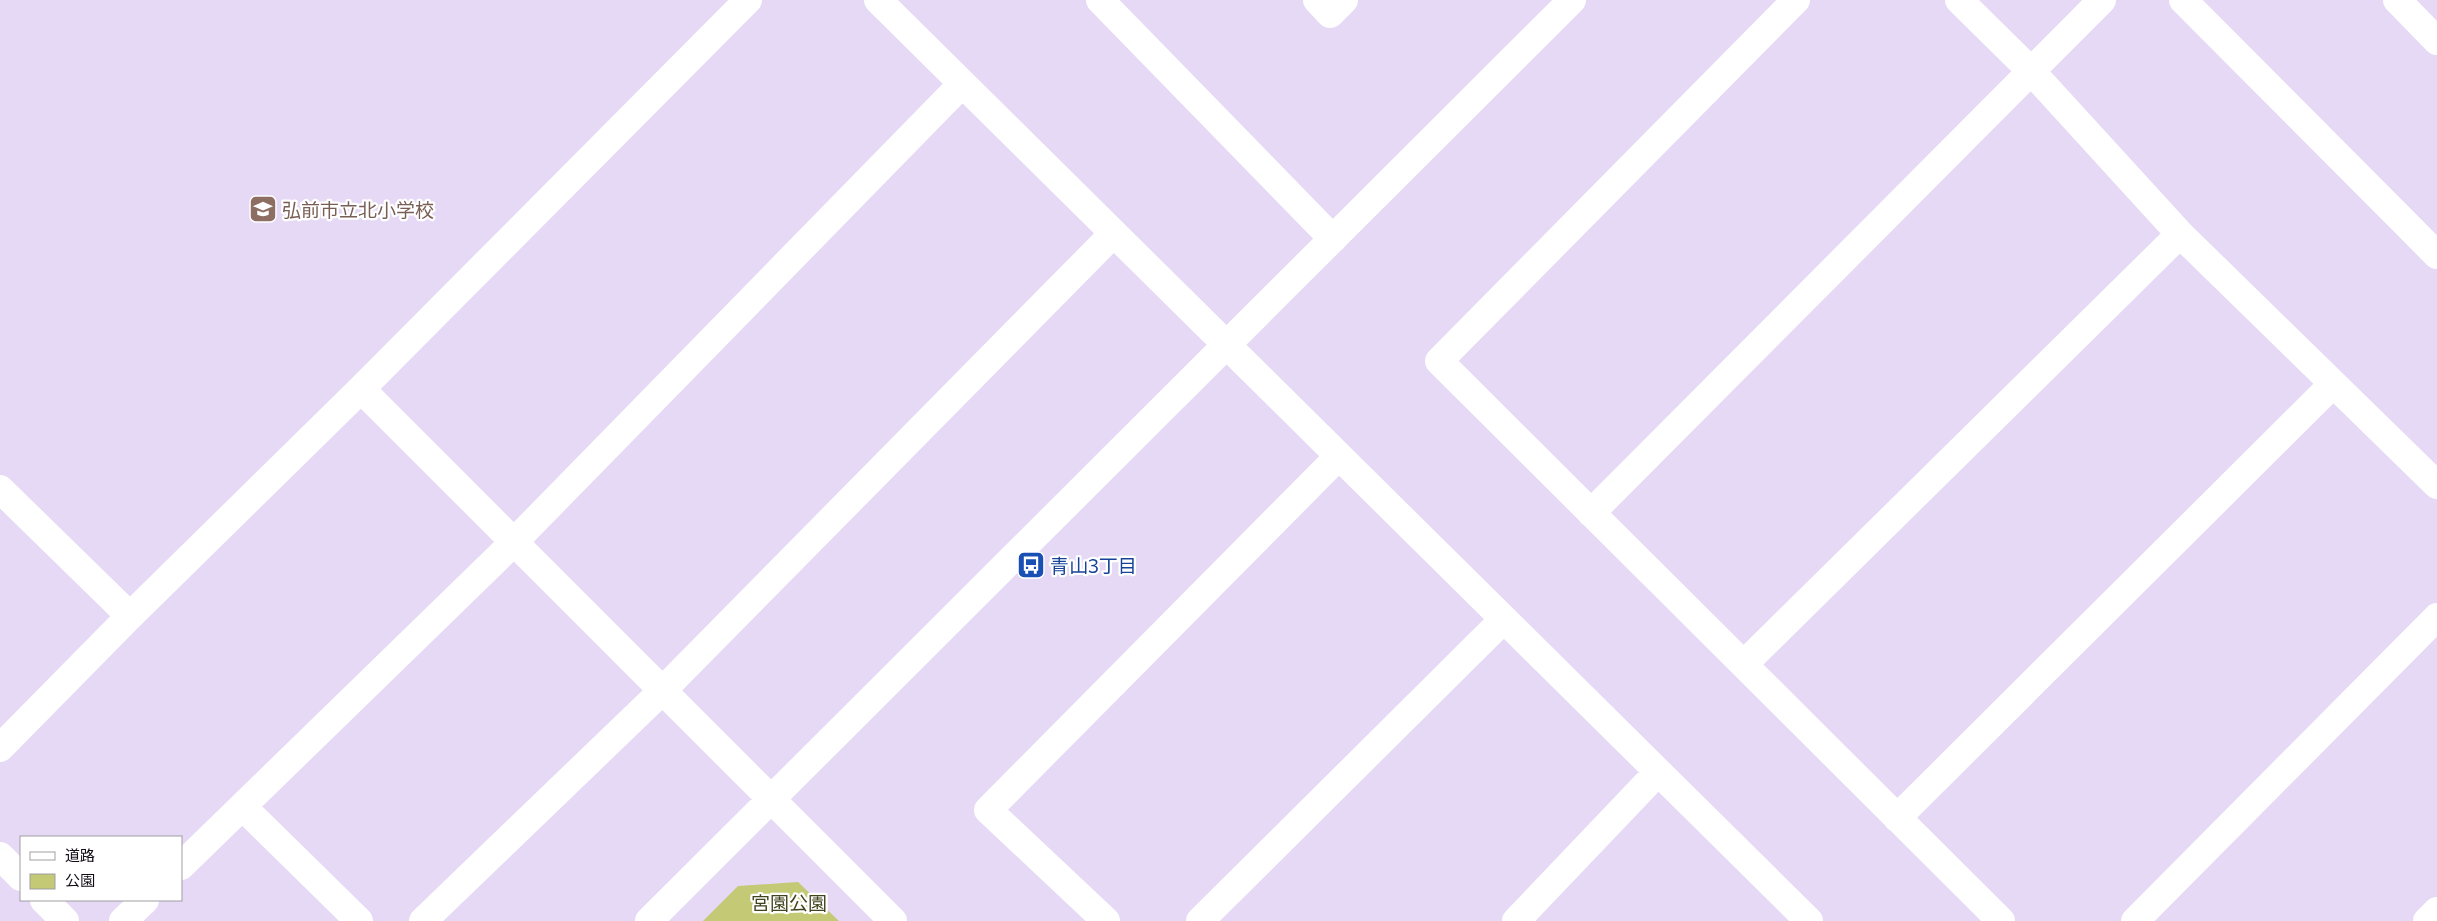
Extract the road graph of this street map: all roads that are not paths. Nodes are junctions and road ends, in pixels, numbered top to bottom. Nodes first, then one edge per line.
1 (748, 0) edge
2 (878, 0) edge
3 (1100, 0) edge
4 (1317, 0) edge
5 (1344, 0) edge
6 (1572, 0) edge
7 (1796, 0) edge
8 (1960, 0) edge
9 (2102, 0) edge
10 (2183, 0) edge
11 (2412, 5) edge
12 (2437, 41) edge
13 (2031, 71) junction
14 (962, 84) junction
15 (1113, 234) junction
16 (2180, 234) junction
17 (1333, 239) junction
18 (2437, 255) edge
19 (1226, 345) junction
20 (2333, 384) junction
21 (361, 389) junction
22 (1339, 456) junction
23 (2437, 485) edge
24 (0, 489) edge
25 (1591, 513) junction
26 (514, 542) junction
27 (130, 616) junction
28 (2437, 617) edge
29 (1504, 619) junction
30 (1744, 664) junction
31 (662, 691) junction
32 (0, 748) edge
33 (1658, 772) junction
34 (771, 799) junction
35 (243, 808) junction
36 (1897, 818) junction
37 (0, 856) edge
38 (182, 865) edge
39 (20, 876) edge
40 (45, 901) edge
41 (144, 901) edge
42 (2437, 911) edge
43 (65, 921) edge
44 (123, 921) edge
45 (359, 921) edge
46 (423, 921) edge
47 (649, 921) edge
48 (892, 921) edge
49 (1106, 921) edge
50 (1200, 921) edge
51 (1516, 921) edge
52 (1809, 921) edge
53 (2001, 921) edge
54 (2135, 921) edge
55 (2427, 921) edge

1 - 21 street
2 - 14 street
3 - 17 street
4 - 5 street
6 - 17 street
7 - 25 street
8 - 13 street
9 - 13 street
10 - 18 street
11 - 12 street
13 - 16 street
13 - 25 street
14 - 15 street
14 - 26 street
15 - 19 street
15 - 31 street
16 - 20 street
16 - 30 street
17 - 19 street
19 - 22 street
19 - 34 street
20 - 23 street
20 - 36 street
21 - 26 street
21 - 27 street
22 - 29 street
22 - 49 street
24 - 27 street
25 - 30 street
26 - 31 street
26 - 35 street
27 - 32 street
28 - 54 street
29 - 33 street
29 - 50 street
30 - 36 street
31 - 34 street
31 - 46 street
33 - 51 street
33 - 52 street
34 - 47 street
34 - 48 street
35 - 38 street
35 - 45 street
36 - 53 street
37 - 39 street
40 - 43 street
41 - 44 street
42 - 55 street

